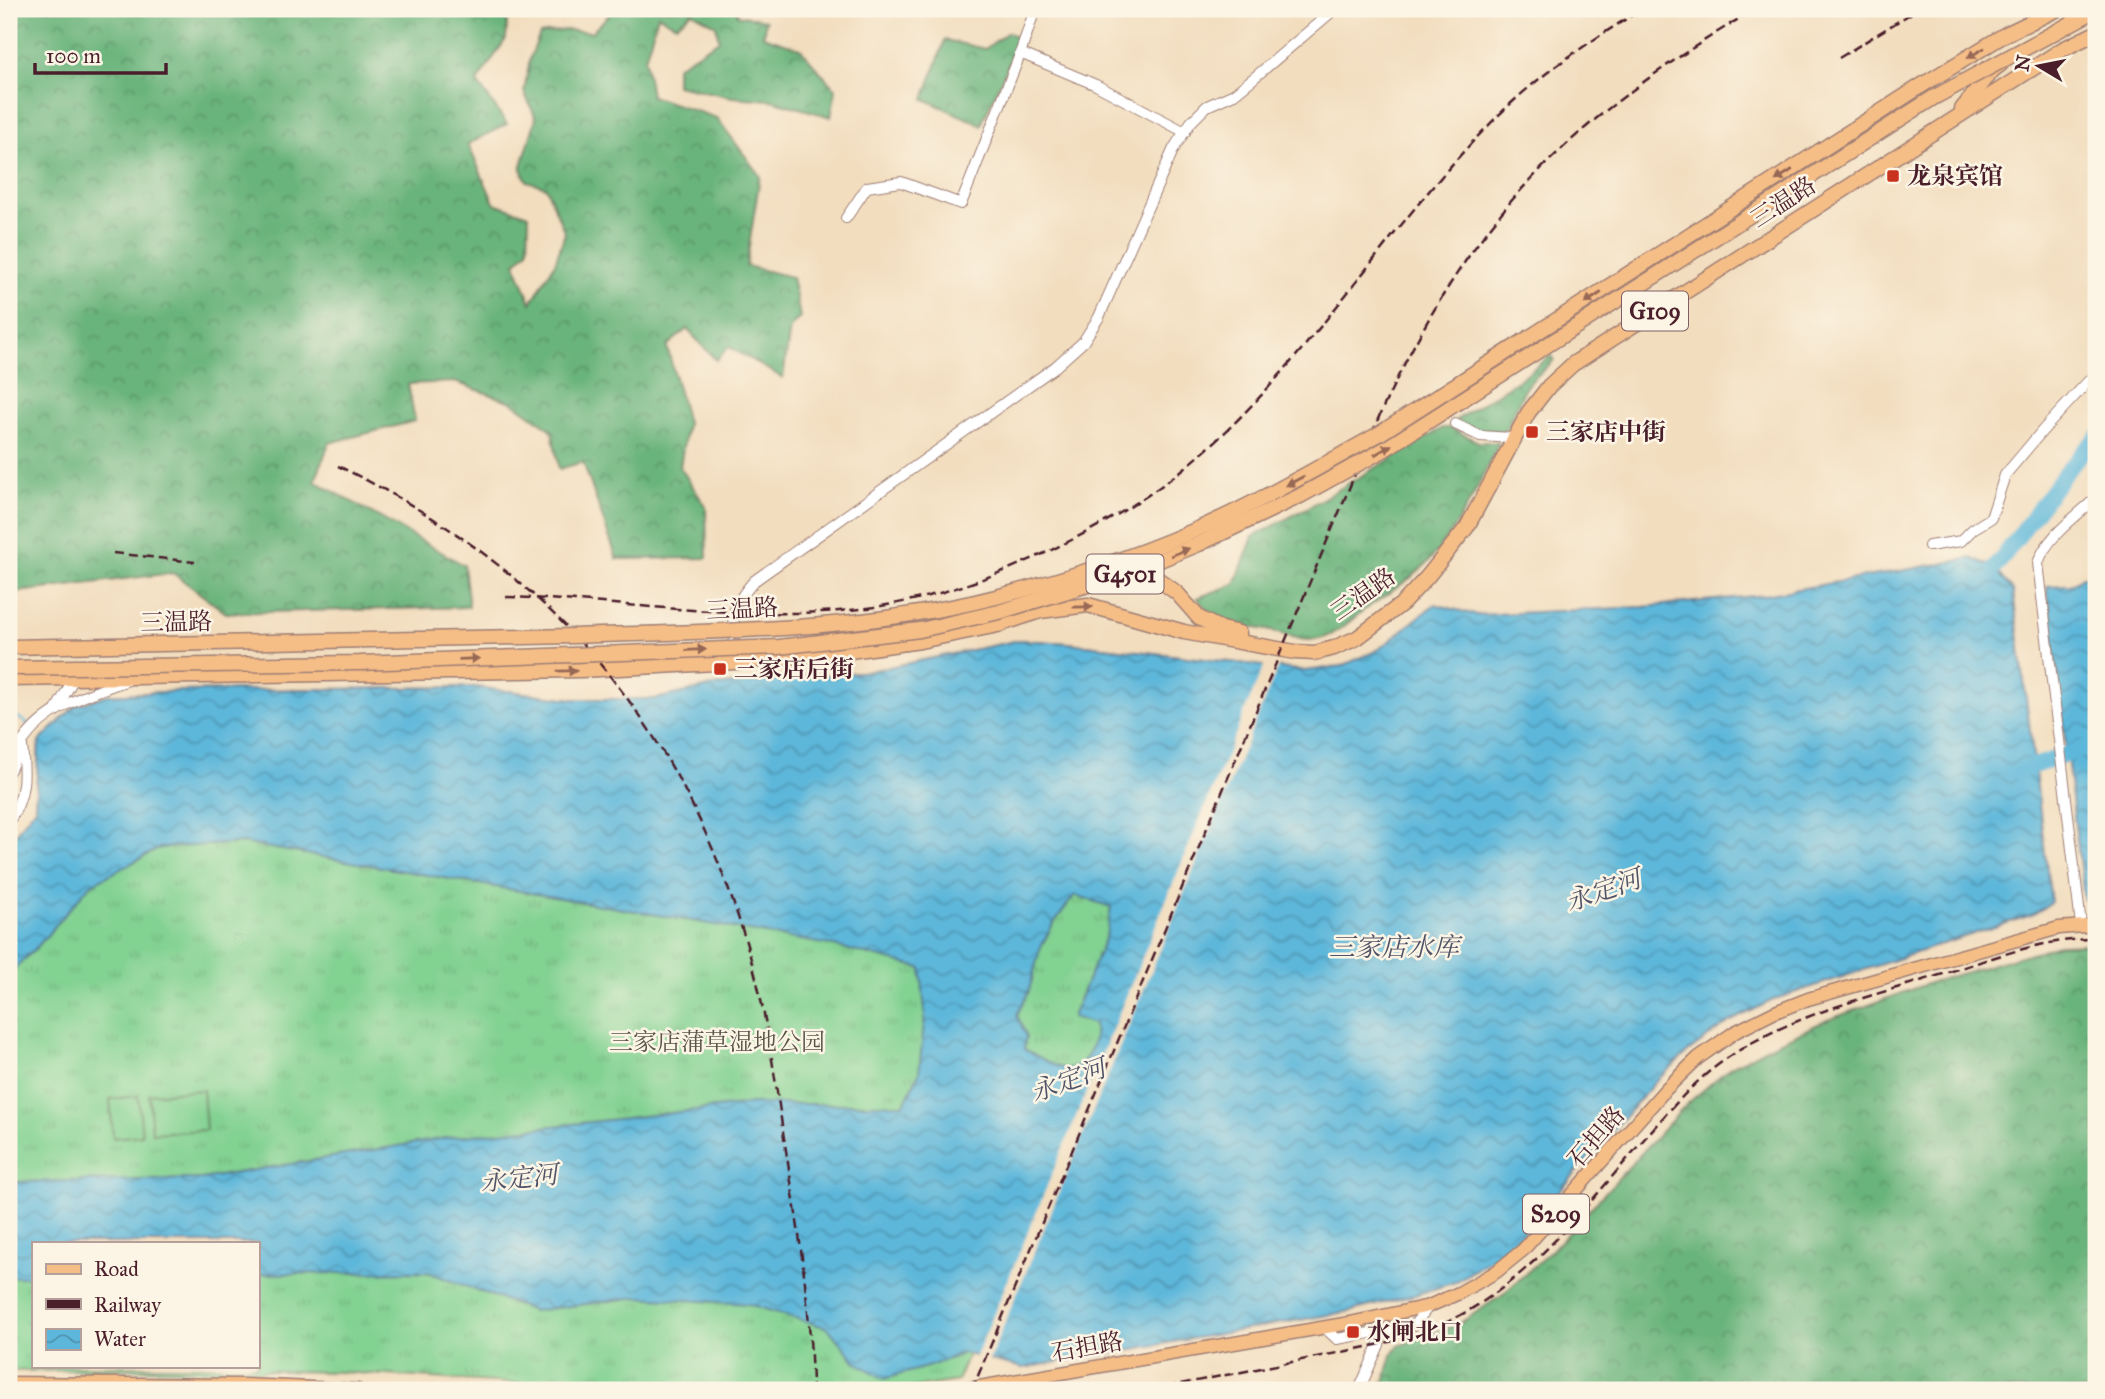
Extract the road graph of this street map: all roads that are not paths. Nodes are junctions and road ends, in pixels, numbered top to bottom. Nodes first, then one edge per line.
1 (1035, 9) edge
2 (1335, 9) edge
3 (2058, 9) edge
4 (2085, 9) edge
5 (2096, 10) edge
6 (2096, 33) edge
7 (1020, 52) junction
8 (1955, 119) junction
9 (1185, 132) junction
10 (846, 218) dead end
11 (2096, 373) edge
12 (1455, 424) dead end
13 (1512, 438) junction
14 (2096, 498) edge
15 (1929, 546) dead end
16 (1070, 576) junction
17 (1428, 576) junction
18 (850, 623) junction
19 (734, 633) junction
20 (373, 642) junction
21 (9, 648) edge
22 (736, 663) junction
23 (9, 668) edge
24 (137, 677) junction
25 (74, 678) junction
26 (9, 679) edge
27 (57, 709) junction
28 (25, 738) junction
29 (9, 771) edge
30 (9, 821) edge
31 (2081, 925) junction
32 (2096, 925) edge
33 (1429, 1306) junction
34 (1324, 1327) junction
35 (1381, 1331) junction
36 (9, 1383) edge
37 (358, 1390) edge
38 (962, 1390) edge
39 (1359, 1390) edge

1 - 7 street
2 - 9 street
3 -> 16 highway, G4501, bridge
4 - 8 highway
23 -> 5 highway, G4501, bridge
6 - 8 highway, 三温路 / G109
7 - 9 street
7 - 10 street
8 - 13 highway, 三温路 / G109
9 - 19 street
11 - 15 street
12 - 13 street
13 - 17 highway, 三温路 / G109
14 - 31 street
16 - 17 highway, 三温路 / G109
16 - 18 highway, 三温路 / G109
22 -> 17 highway, 三温路 / G109
18 - 19 highway, 三温路 / G109
18 - 20 highway, bridge
19 - 20 highway, 三温路 / G109
19 - 22 street
20 - 21 highway, 三温路 / G109, bridge
24 -> 22 highway, 三温路 / G109
24 - 25 highway, 三温路 / G109
24 - 27 street
25 - 26 highway, 三温路 / G109
25 - 27 street
27 - 28 street
28 - 29 street
28 - 30 street
31 - 32 main road, 石担路 / S209
31 - 33 main road, 石担路 / S209
33 - 34 main road, 石担路 / S209
33 - 35 street
34 - 35 street
34 - 38 main road, 石担路 / S209
35 - 39 street
36 - 37 main road

